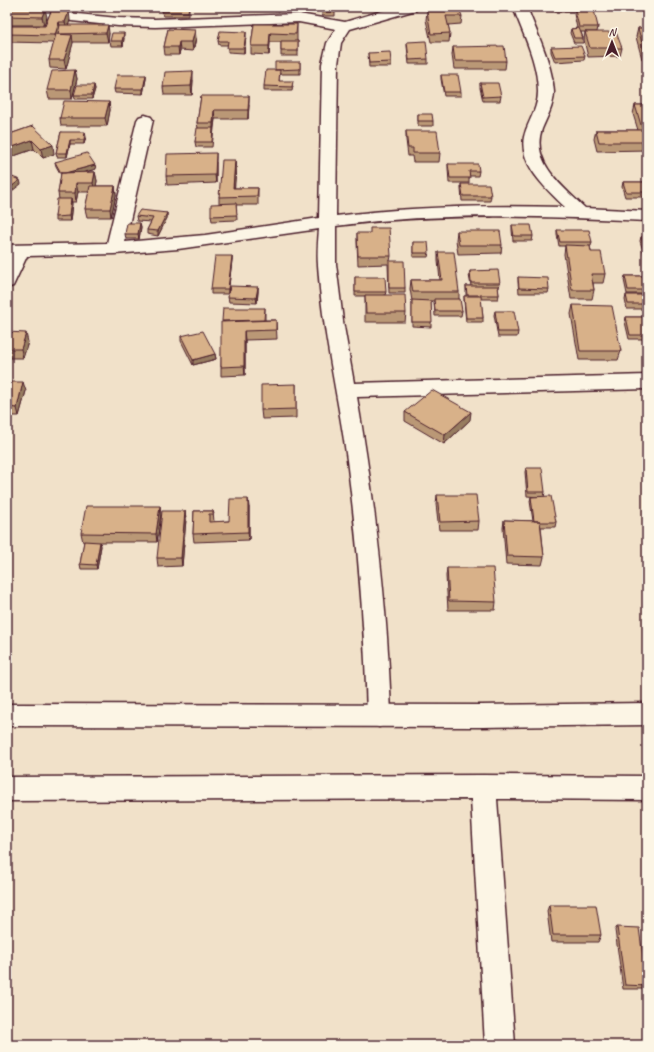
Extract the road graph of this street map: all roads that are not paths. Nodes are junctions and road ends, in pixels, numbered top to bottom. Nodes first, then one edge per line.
1 (411, 7) edge
2 (520, 7) edge
3 (7, 10) edge
4 (344, 26) junction
5 (145, 120) dead end
6 (579, 212) junction
7 (647, 216) edge
8 (326, 222) junction
9 (115, 248) junction
10 (14, 250) edge
11 (7, 282) edge
12 (647, 382) edge
13 (346, 390) junction
14 (647, 714) edge
15 (7, 715) edge
16 (379, 716) junction
17 (483, 787) junction
18 (647, 788) edge
19 (7, 789) edge
20 (500, 1045) edge

1 - 4 street
2 - 6 street
3 - 4 street
4 - 8 street
5 - 9 street
6 - 7 street
6 - 8 street
8 - 9 street
8 - 13 street
9 - 10 street
10 - 11 street
12 - 13 street
13 - 16 street
14 - 16 street
15 - 16 street
17 - 18 street
17 - 19 street
17 - 20 street

